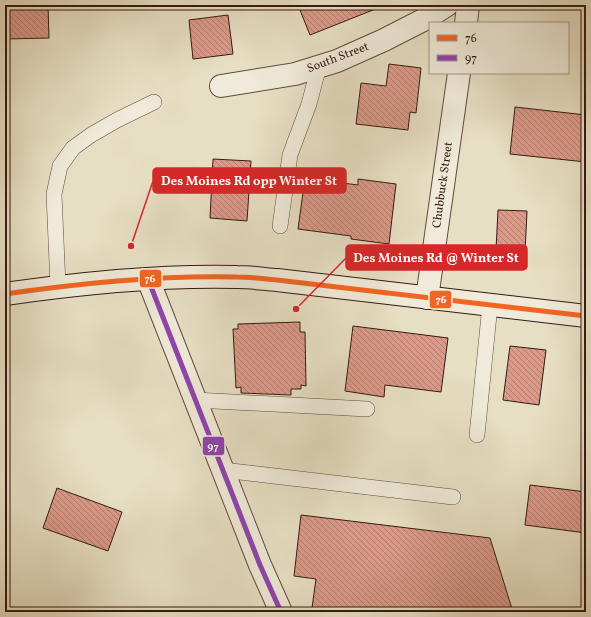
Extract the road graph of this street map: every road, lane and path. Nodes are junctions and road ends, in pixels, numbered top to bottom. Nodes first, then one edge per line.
1 (447, 5) edge
2 (468, 5) edge
3 (466, 22) edge
4 (319, 66) junction
5 (458, 74) edge
6 (221, 86) dead end
7 (154, 102) dead end
8 (280, 226) dead end
9 (148, 279) junction
10 (58, 286) junction
11 (5, 294) edge
12 (427, 298) junction
13 (490, 305) junction
14 (586, 316) edge
15 (195, 400) junction
16 (367, 409) dead end
17 (477, 435) dead end
18 (223, 470) junction
19 (453, 497) dead end
20 (281, 612) edge

1 - 4 street, South Street
2 - 3 street
4 - 6 street, South Street
4 - 8 lane
5 - 12 street, Chubbuck Street
7 - 10 lane
9 - 10 street
9 - 12 street
9 - 15 street
10 - 11 street
12 - 13 street
13 - 14 street
13 - 17 lane
15 - 16 lane
15 - 18 street
18 - 19 lane
18 - 20 street

